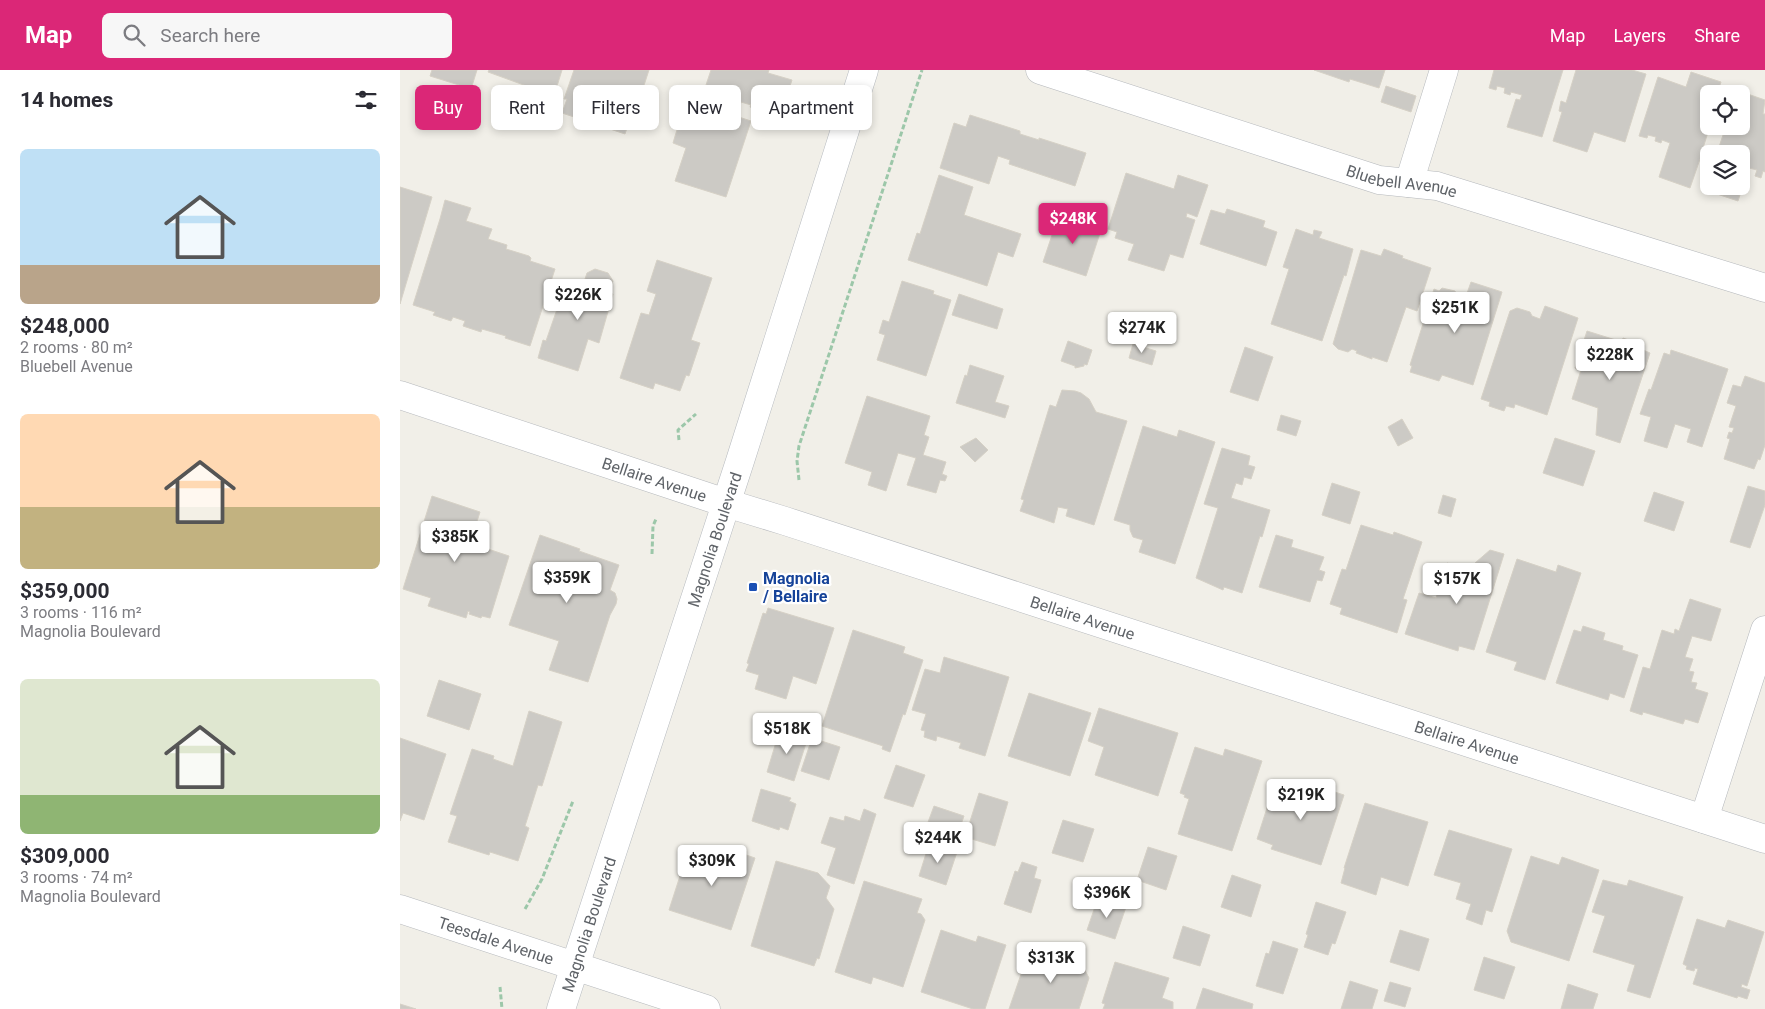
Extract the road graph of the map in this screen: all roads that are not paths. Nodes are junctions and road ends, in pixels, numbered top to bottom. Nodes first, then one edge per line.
1 (864, 70) edge
2 (1040, 70) edge
3 (1444, 70) edge
4 (1410, 183) junction
5 (1765, 288) edge
6 (400, 396) edge
7 (726, 503) junction
8 (1765, 630) edge
9 (1704, 819) junction
10 (1765, 839) edge
11 (400, 909) edge
12 (575, 966) junction
13 (561, 1009) edge
14 (706, 1009) edge

1 - 7 street, Magnolia Boulevard
2 - 4 street, Bluebell Avenue
3 - 4 street
4 - 5 street, Bluebell Avenue
6 - 7 street, Bellaire Avenue
7 - 9 street, Bellaire Avenue
7 - 12 street, Magnolia Boulevard
8 - 9 street
9 - 10 street, Bellaire Avenue
11 - 12 street, Teesdale Avenue
12 - 13 street, Magnolia Boulevard
12 - 14 street, Teesdale Avenue

